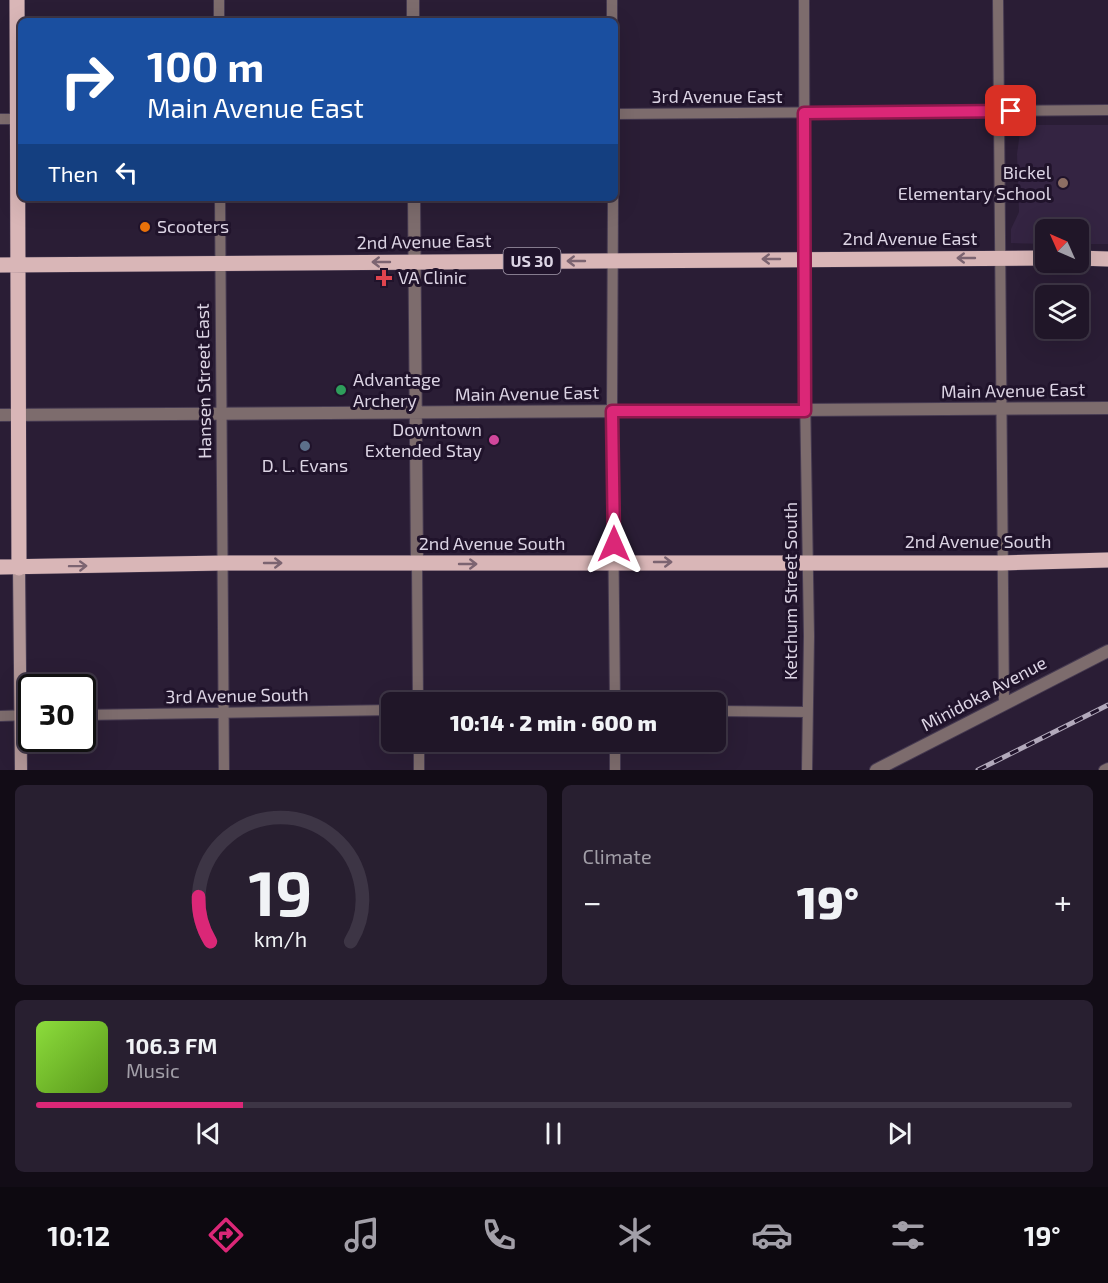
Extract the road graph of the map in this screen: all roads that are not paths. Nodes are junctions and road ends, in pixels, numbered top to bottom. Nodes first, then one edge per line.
1 (17, 0) edge
2 (219, 0) edge
3 (413, 0) edge
4 (612, 0) edge
5 (804, 0) edge
6 (998, 0) edge
7 (219, 18) edge
8 (413, 18) edge
9 (612, 18) edge
10 (18, 60) edge
11 (999, 111) junction
12 (1108, 111) edge
13 (804, 113) junction
14 (618, 114) edge
15 (0, 119) edge
16 (18, 119) edge
17 (18, 201) edge
18 (220, 201) edge
19 (414, 201) edge
20 (613, 201) edge
21 (1000, 258) junction
22 (1035, 258) edge
23 (1089, 258) edge
24 (804, 259) junction
25 (1108, 259) edge
26 (613, 261) junction
27 (414, 262) junction
28 (220, 264) junction
29 (0, 265) edge
30 (18, 265) junction
31 (1108, 408) edge
32 (1001, 409) junction
33 (612, 411) junction
34 (805, 411) junction
35 (221, 414) junction
36 (415, 414) junction
37 (18, 415) junction
38 (0, 416) edge
39 (1108, 560) edge
40 (807, 561) junction
41 (223, 563) junction
42 (614, 563) junction
43 (1002, 563) junction
44 (417, 564) junction
45 (0, 567) edge
46 (19, 568) junction
47 (1108, 651) edge
48 (24, 674) edge
49 (418, 692) edge
50 (615, 692) edge
51 (1004, 704) junction
52 (381, 710) edge
53 (726, 711) edge
54 (807, 712) junction
55 (224, 714) junction
56 (96, 715) edge
57 (0, 716) edge
58 (18, 716) edge
59 (23, 752) edge
60 (419, 752) edge
61 (615, 752) edge
62 (1108, 768) edge
63 (21, 770) edge
64 (224, 770) edge
65 (419, 770) edge
66 (615, 770) edge
67 (807, 770) edge
68 (876, 770) edge
69 (1104, 770) edge

1 - 10 main road
2 - 7 street
3 - 8 street
4 - 9 street
5 - 13 street, Ketchum Street South
6 - 11 street
11 - 12 street, 3rd Avenue East
11 - 13 street, 3rd Avenue East
11 - 21 street
13 - 14 street, 3rd Avenue East
13 - 24 street, Ketchum Street South
15 - 16 street
17 - 30 main road
18 - 28 street, Hansen Street East
19 - 27 street
20 - 26 street
21 - 22 main road, 2nd Avenue East / US 30
21 -> 24 main road, 2nd Avenue East / US 30
21 - 32 street
23 - 25 main road
24 -> 26 main road, 2nd Avenue East / US 30
24 - 34 street, Ketchum Street South
26 -> 27 main road, 2nd Avenue East / US 30
26 - 33 street
27 -> 28 main road, 2nd Avenue East / US 30
27 - 36 street
28 - 30 main road, 2nd Avenue East / US 30
28 - 35 street, Hansen Street East
29 - 30 main road, US 30
30 - 37 main road
31 - 32 street, Main Avenue East
32 - 34 street, Main Avenue East
32 - 43 street
33 - 34 street, Main Avenue East
33 - 36 street, Main Avenue East
33 - 42 street
34 - 40 street, Ketchum Street South
35 - 36 street, Main Avenue East
35 - 37 street, Main Avenue East
35 - 41 street, Hansen Street East
36 - 44 street
37 - 38 street, Main Avenue East
37 - 46 main road
39 - 43 main road, 2nd Avenue South
42 -> 40 main road, 2nd Avenue South
40 - 43 main road, 2nd Avenue South
40 - 54 street, Ketchum Street South
41 -> 44 main road, 2nd Avenue South
46 -> 41 main road, 2nd Avenue South
41 - 55 street, Hansen Street East
44 -> 42 main road, 2nd Avenue South
42 - 50 street
43 - 51 street
44 - 49 street
45 - 46 main road, 2nd Avenue South
46 - 48 main road
47 - 51 street, Minidoka Avenue
51 - 68 street, Minidoka Avenue
52 - 55 street, 3rd Avenue South
53 - 54 street
54 - 67 street, Ketchum Street South
55 - 56 street, 3rd Avenue South
55 - 64 street, Hansen Street East
57 - 58 street
59 - 63 main road
60 - 65 street
61 - 66 street
62 - 69 street

